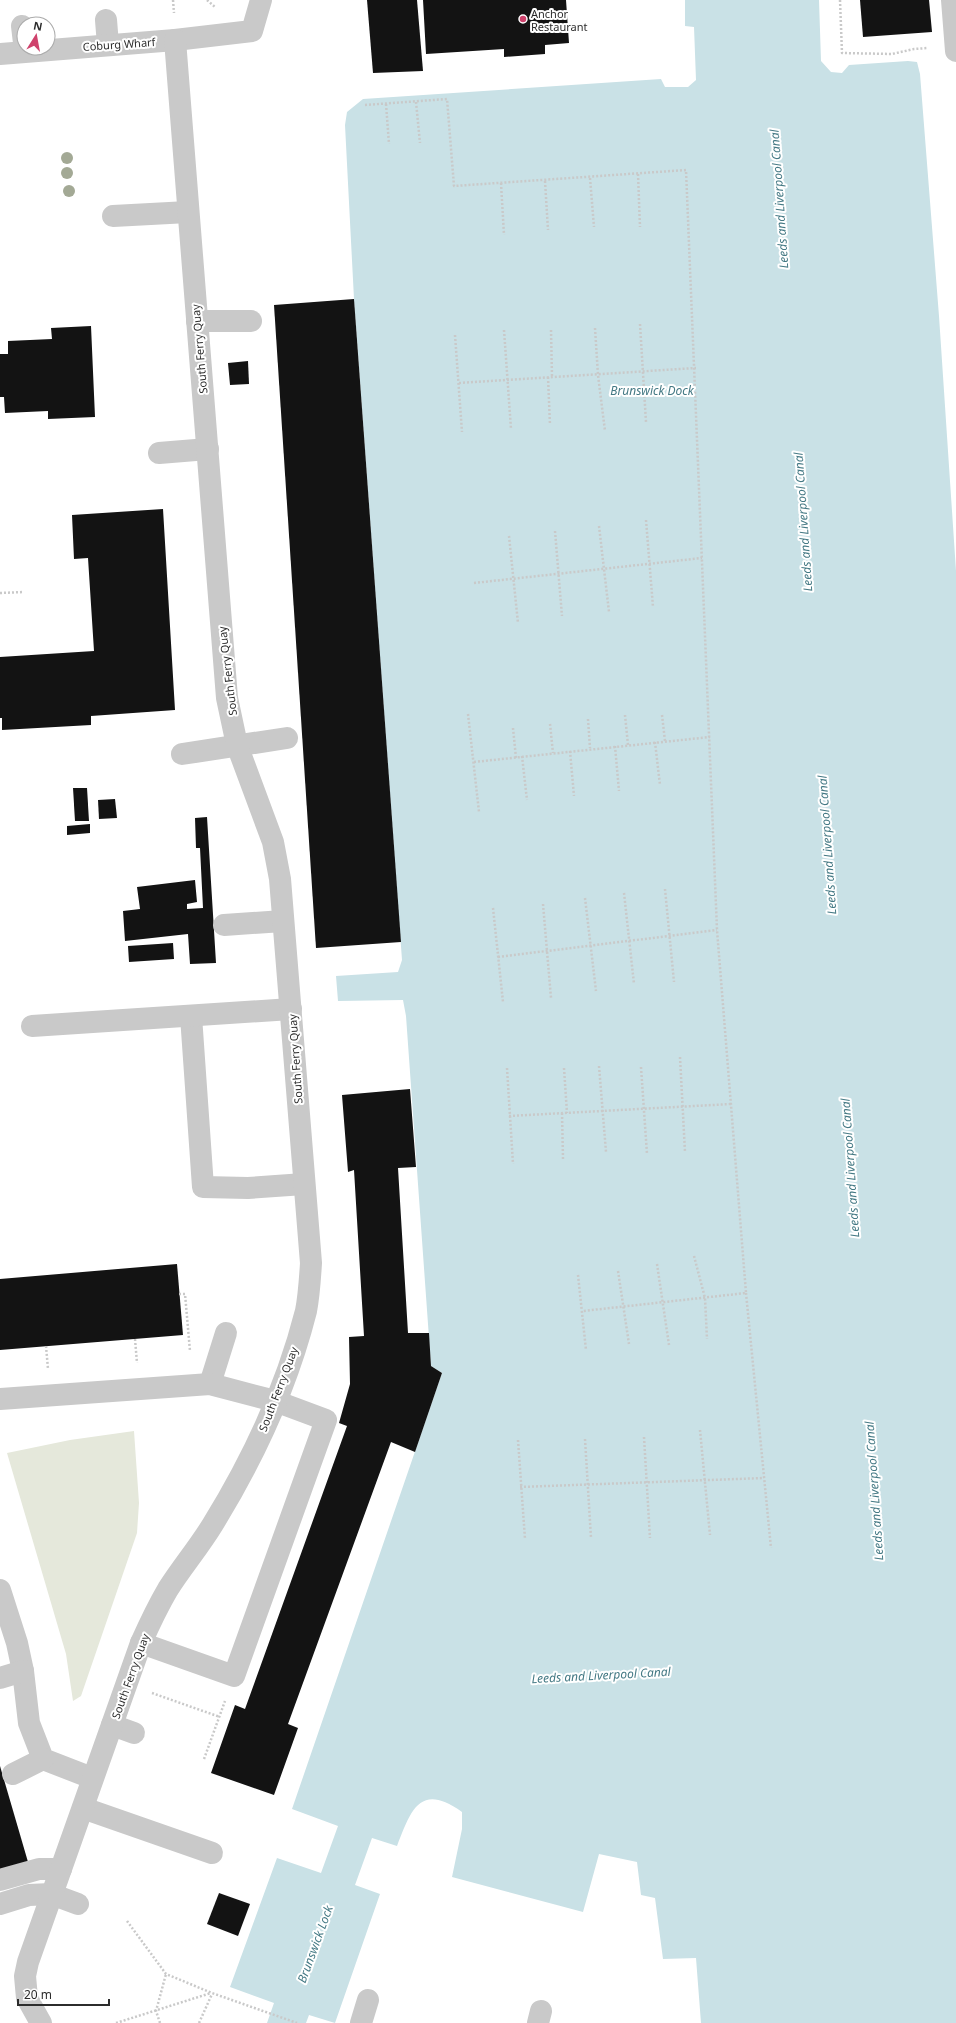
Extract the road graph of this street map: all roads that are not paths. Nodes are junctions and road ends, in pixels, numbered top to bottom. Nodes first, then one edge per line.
1 (261, 0) edge
2 (952, 0) edge
3 (106, 20) dead end
4 (175, 40) junction
5 (56, 43) edge
6 (108, 45) junction
7 (16, 46) edge
8 (956, 51) edge
9 (0, 54) edge
10 (188, 212) junction
11 (113, 216) dead end
12 (197, 321) junction
13 (251, 321) dead end
14 (208, 449) junction
15 (160, 452) dead end
16 (288, 738) dead end
17 (237, 745) junction
18 (182, 754) dead end
19 (284, 921) junction
20 (224, 925) dead end
21 (291, 1009) junction
22 (191, 1016) junction
23 (32, 1026) dead end
24 (304, 1184) junction
25 (226, 1333) dead end
26 (210, 1384) junction
27 (0, 1399) edge
28 (275, 1401) junction
29 (0, 1590) edge
30 (141, 1643) junction
31 (23, 1671) junction
32 (0, 1678) edge
33 (112, 1725) junction
34 (134, 1733) dead end
35 (43, 1759) junction
36 (13, 1774) dead end
37 (92, 1778) junction
38 (83, 1808) junction
39 (212, 1853) dead end
40 (61, 1869) junction
41 (0, 1880) edge
42 (51, 1894) junction
43 (0, 1904) edge
44 (78, 1904) dead end
45 (368, 2000) dead end
46 (41, 2023) edge
47 (361, 2023) edge

1 - 4 street, Coburg Wharf
2 - 8 street
3 - 6 street
4 - 6 street, Coburg Wharf
4 - 10 street, South Ferry Quay
5 - 6 street, Coburg Wharf
7 - 9 street, Coburg Wharf
10 - 11 street
10 - 12 street, South Ferry Quay
12 - 13 street
12 - 14 street, South Ferry Quay
14 - 15 street
14 - 17 street, South Ferry Quay
16 - 17 street
17 - 18 street
17 - 19 street, South Ferry Quay
19 - 20 street
19 - 21 street, South Ferry Quay
21 - 22 street
21 - 24 street, South Ferry Quay
22 - 23 street
22 - 24 street
24 - 28 street, South Ferry Quay
25 - 26 street
26 - 27 street
26 - 28 street
28 - 30 street, South Ferry Quay
28 - 30 street
29 - 31 street
30 - 33 street, South Ferry Quay
31 - 32 street
31 - 35 street
33 - 34 street
33 - 37 street, South Ferry Quay
35 - 36 street
35 - 37 street
37 - 38 street, South Ferry Quay
38 - 39 street
38 - 40 street, South Ferry Quay
40 - 41 street
40 - 42 street, South Ferry Quay
42 - 43 street
42 - 44 street
42 - 46 street, South Ferry Quay
45 - 47 street

